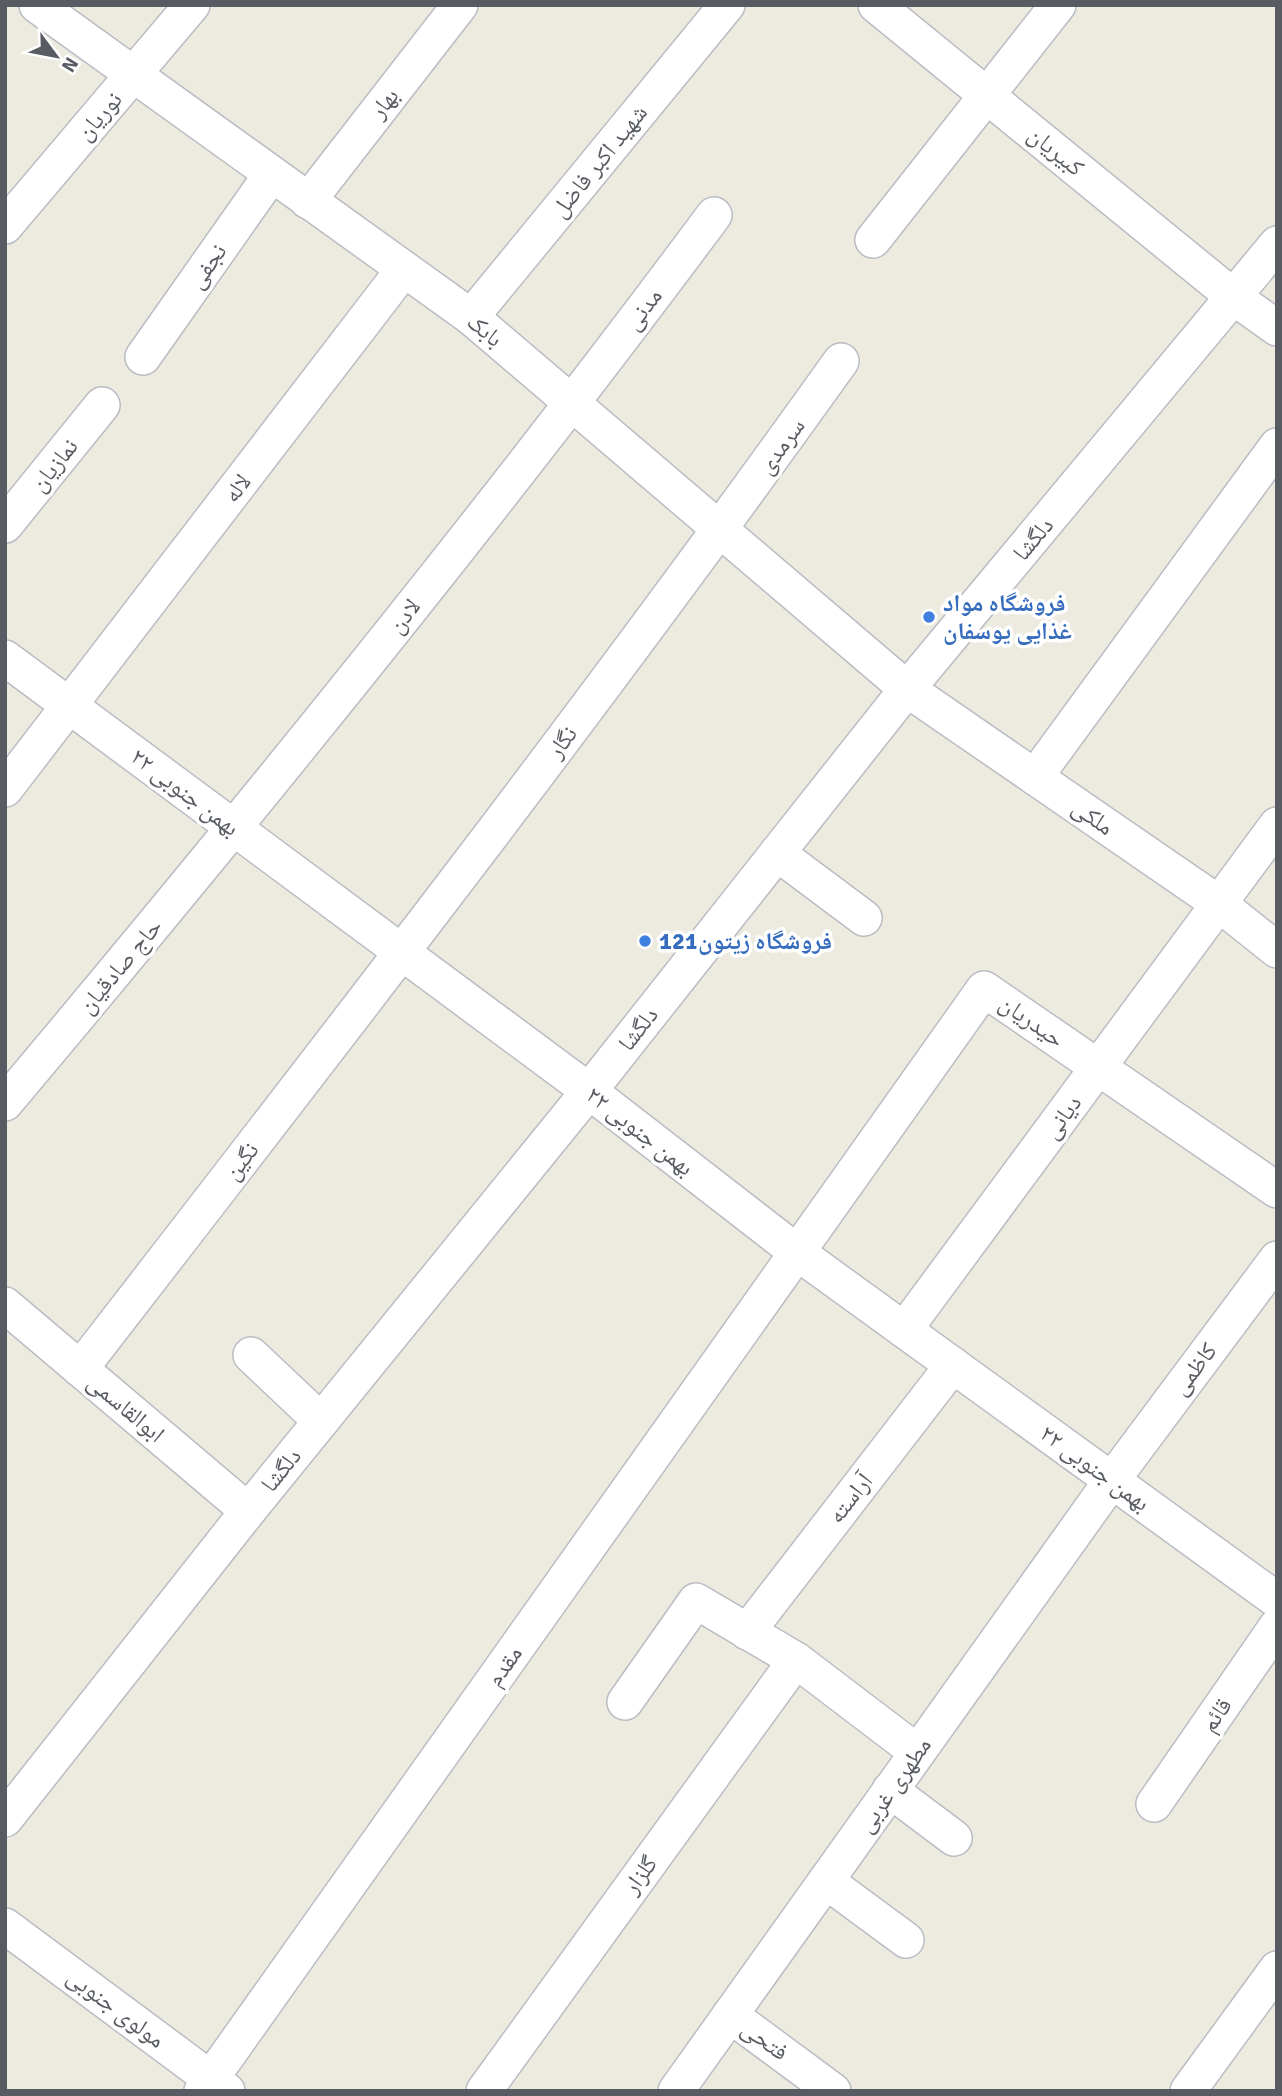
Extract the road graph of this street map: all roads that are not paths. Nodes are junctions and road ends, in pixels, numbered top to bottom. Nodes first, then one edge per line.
1 (37, 5) edge
2 (192, 5) edge
3 (460, 5) edge
4 (727, 5) edge
5 (876, 5) edge
6 (1058, 5) edge
7 (133, 77) junction
8 (985, 94) junction
9 (271, 175) junction
10 (308, 201) junction
11 (713, 215) dead end
12 (5, 226) edge
13 (873, 240) dead end
14 (1277, 244) edge
15 (404, 269) junction
16 (1235, 298) junction
17 (471, 317) junction
18 (1277, 328) edge
19 (143, 357) dead end
20 (841, 361) dead end
21 (573, 404) junction
22 (102, 405) dead end
23 (1277, 446) edge
24 (5, 525) edge
25 (720, 530) junction
26 (5, 658) edge
27 (907, 689) junction
28 (71, 707) junction
29 (1035, 777) junction
30 (5, 789) edge
31 (1277, 825) edge
32 (235, 829) junction
33 (777, 853) junction
34 (1218, 903) junction
35 (864, 918) dead end
36 (1277, 950) edge
37 (403, 953) junction
38 (1099, 1067) junction
39 (589, 1091) junction
40 (5, 1103) edge
41 (1277, 1190) edge
42 (798, 1253) junction
43 (1277, 1259) edge
44 (10, 1320) edge
45 (904, 1330) junction
46 (251, 1355) dead end
47 (953, 1365) junction
48 (80, 1369) junction
49 (321, 1421) junction
50 (1112, 1480) junction
51 (248, 1511) junction
52 (1277, 1600) edge
53 (1277, 1626) edge
54 (747, 1632) junction
55 (796, 1660) junction
56 (625, 1702) dead end
57 (917, 1752) junction
58 (890, 1790) junction
59 (1154, 1804) dead end
60 (5, 1819) edge
61 (954, 1838) dead end
62 (826, 1881) junction
63 (5, 1926) edge
64 (906, 1941) dead end
65 (1277, 1969) edge
66 (1265, 2008) edge
67 (730, 2015) junction
68 (213, 2087) edge
69 (484, 2091) edge
70 (676, 2091) edge
71 (834, 2091) edge
72 (1188, 2091) edge

1 - 7 street, بابک
2 - 7 street, نوریان
3 - 10 street, بهار
4 - 17 street, شهید اکبر فاضل
5 - 8 street, کبیریان
6 - 8 street
7 - 9 street, بابک
7 - 12 street, نوریان
8 - 13 street
8 - 16 street, کبیریان
9 - 10 street, بابک
9 - 19 street, نجفی
10 - 15 street, بابک
11 - 21 street, مدنی
14 - 16 street, دلگشا
15 - 17 street, بابک
15 - 28 street, لاله
16 - 18 street, کبیریان
16 - 27 street, دلگشا
17 - 21 street, بابک
20 - 25 street, سرمدی
21 - 25 street, بابک
21 - 32 street, لادن
22 - 24 street, نمازیان
23 - 29 street
25 - 27 street, بابک
25 - 37 street, نگار
26 - 28 street, ۲۲ بهمن جنوبی
27 - 29 street, ملکی
27 - 33 street, دلگشا
28 - 30 street, لاله
28 - 32 street, ۲۲ بهمن جنوبی
29 - 34 street, ملکی
31 - 34 street, دیانی
32 - 37 street, ۲۲ بهمن جنوبی
32 - 40 street, حاج صادقیان
33 - 35 street
33 - 39 street, دلگشا
34 - 36 street, ملکی
34 - 38 street, دیانی
37 - 39 street, ۲۲ بهمن جنوبی
37 - 48 street, نگین
38 - 41 street, حیدریان
38 - 42 street, حیدریان
38 - 45 street, دیانی
39 - 42 street, ۲۲ بهمن جنوبی
39 - 49 street, دلگشا
42 - 45 street, ۲۲ بهمن جنوبی
42 - 68 street, مقدم
43 - 50 street, کاظمی
44 - 48 street, ابوالقاسمی
45 - 47 street, ۲۲ بهمن جنوبی
46 - 49 street
47 - 50 street, ۲۲ بهمن جنوبی
47 - 54 street, آراسته
48 - 51 street, ابوالقاسمی
49 - 51 street, دلگشا
50 - 52 street, ۲۲ بهمن جنوبی
50 - 57 street, مطهری غربی
51 - 60 street, دلگشا
53 - 59 street, قائم
54 - 55 street
54 - 56 street
55 - 57 street
55 - 69 street, گلزار
57 - 58 street, مطهری غربی
58 - 61 street
58 - 62 street, مطهری غربی
62 - 64 street
62 - 67 street, مطهری غربی
63 - 68 street, مولوی جنوبی
65 - 66 street
66 - 72 street
67 - 70 street, مطهری غربی
67 - 71 street, فتحی

